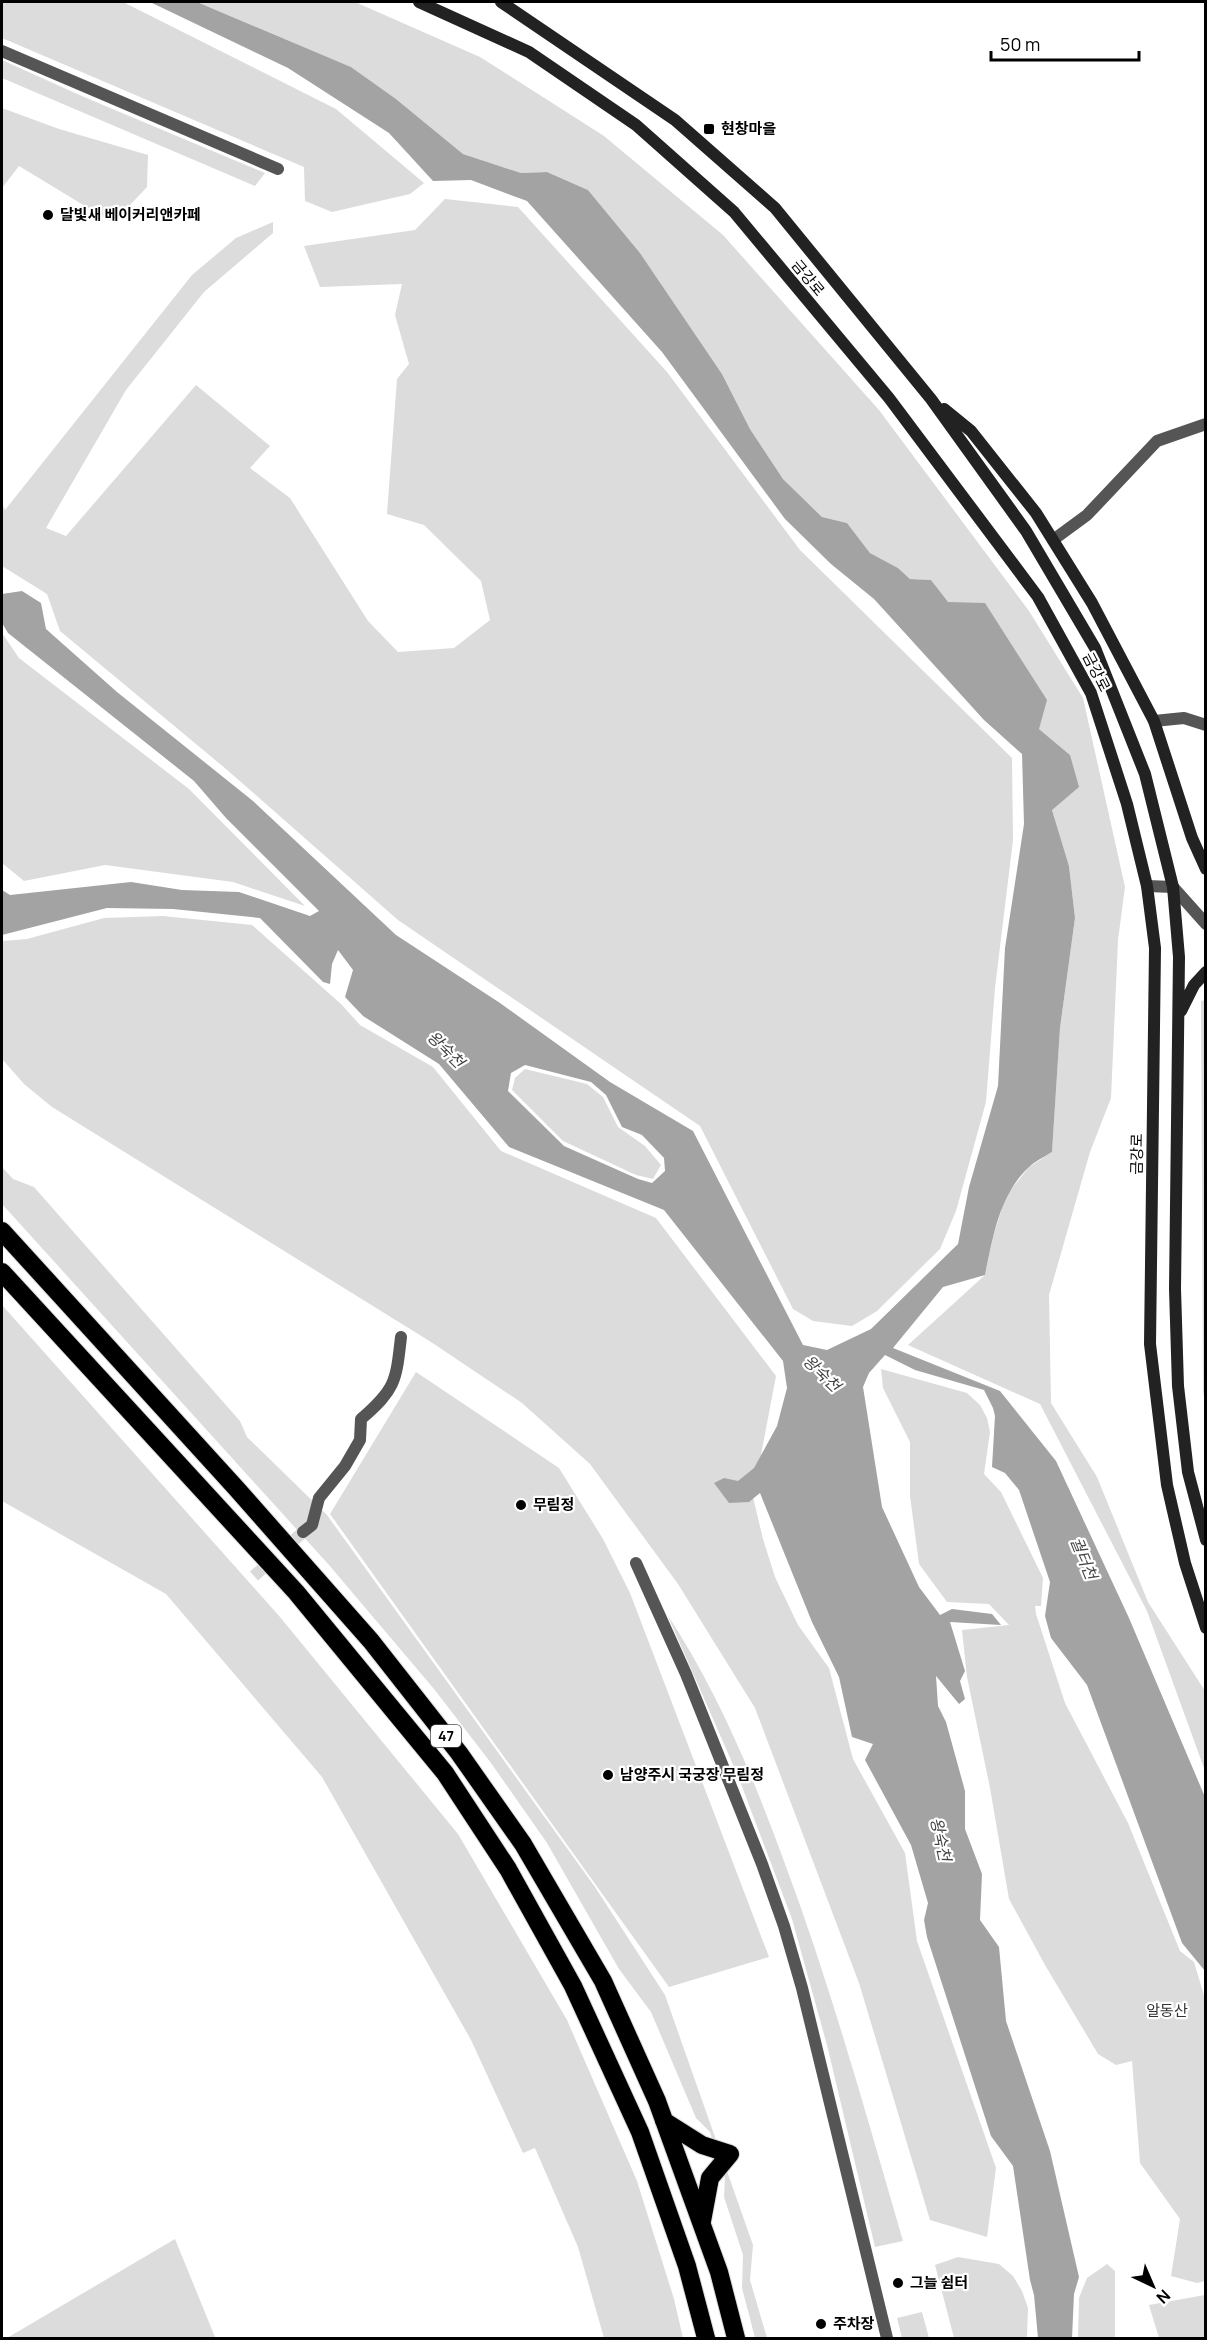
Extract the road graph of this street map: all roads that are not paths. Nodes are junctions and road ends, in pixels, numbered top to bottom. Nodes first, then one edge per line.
1 (419, 2) edge
2 (501, 2) edge
3 (2, 51) edge
4 (278, 169) dead end
5 (931, 399) junction
6 (1206, 424) edge
7 (1053, 540) junction
8 (1154, 721) junction
9 (1206, 725) edge
10 (1206, 869) edge
11 (1147, 886) junction
12 (1173, 887) junction
13 (1206, 924) edge
14 (1206, 972) edge
15 (1180, 1015) junction
16 (2, 1231) edge
17 (2, 1272) edge
18 (401, 1337) dead end
19 (303, 1532) tunnel mouth
20 (1206, 1540) edge
21 (636, 1563) dead end
22 (1206, 1628) edge
23 (664, 2121) junction
24 (701, 2223) junction
25 (706, 2338) edge
26 (736, 2338) edge
27 (887, 2338) edge

1 - 11 main road, 금강로
2 - 5 main road, 금강로
3 - 4 street
5 - 7 main road
5 - 12 main road, 금강로
6 - 7 street
7 - 8 main road
8 - 9 street
8 - 10 main road
11 - 12 street
11 - 22 main road, 금강로
12 - 13 street
12 - 15 main road, 금강로
14 - 15 main road
15 - 20 main road, 금강로
16 - 23 highway, 47
17 - 25 highway, 47
18 - 19 street
21 - 27 street
23 - 24 highway, 47
23 - 24 highway
24 - 26 highway, 47

